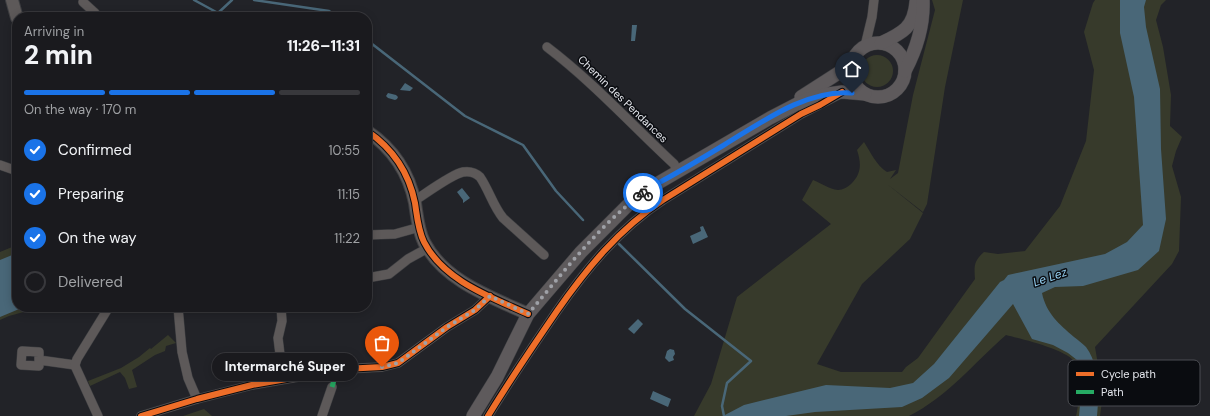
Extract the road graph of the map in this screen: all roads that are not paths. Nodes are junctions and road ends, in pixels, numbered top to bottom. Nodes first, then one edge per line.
1 (12, 0) edge
2 (874, 0) edge
3 (916, 0) edge
4 (923, 0) edge
5 (83, 2) dead end
6 (15, 12) edge
7 (94, 12) edge
8 (881, 43) junction
9 (865, 46) junction
10 (547, 47) dead end
11 (852, 61) junction
12 (905, 71) junction
13 (842, 92) junction
14 (865, 94) junction
15 (770, 118) junction
16 (372, 135) edge
17 (0, 165) edge
18 (12, 169) edge
19 (678, 172) junction
20 (414, 201) junction
21 (420, 227) junction
22 (372, 236) edge
23 (428, 248) junction
24 (544, 255) dead end
25 (372, 277) edge
26 (490, 296) junction
27 (106, 312) edge
28 (178, 312) edge
29 (281, 312) edge
30 (528, 314) junction
31 (39, 360) dead end
32 (75, 364) junction
33 (283, 379) junction
34 (332, 387) dead end
35 (197, 399) junction
36 (98, 416) edge
37 (141, 416) edge
38 (322, 416) edge
39 (473, 416) edge
40 (488, 416) edge

1 - 6 street
2 - 9 street
3 - 8 main road
4 - 12 main road
5 - 7 street
8 - 9 main road
8 - 12 main road
9 - 11 main road
10 - 19 street, Chemin des Pendances
11 - 14 main road
11 - 15 main road
12 - 14 main road
13 - 14 main road
13 - 15 main road
13 - 40 street
15 - 19 main road
16 - 20 street
17 - 18 street
19 - 30 main road
20 - 21 street
20 - 24 street
21 - 22 street
21 - 23 street
23 - 25 street
23 - 26 street
26 - 30 street
26 - 33 street
27 - 32 street
28 - 35 street
29 - 33 street
30 - 39 main road
31 - 32 street
32 - 36 street
33 - 35 street
34 - 38 street
35 - 37 street

